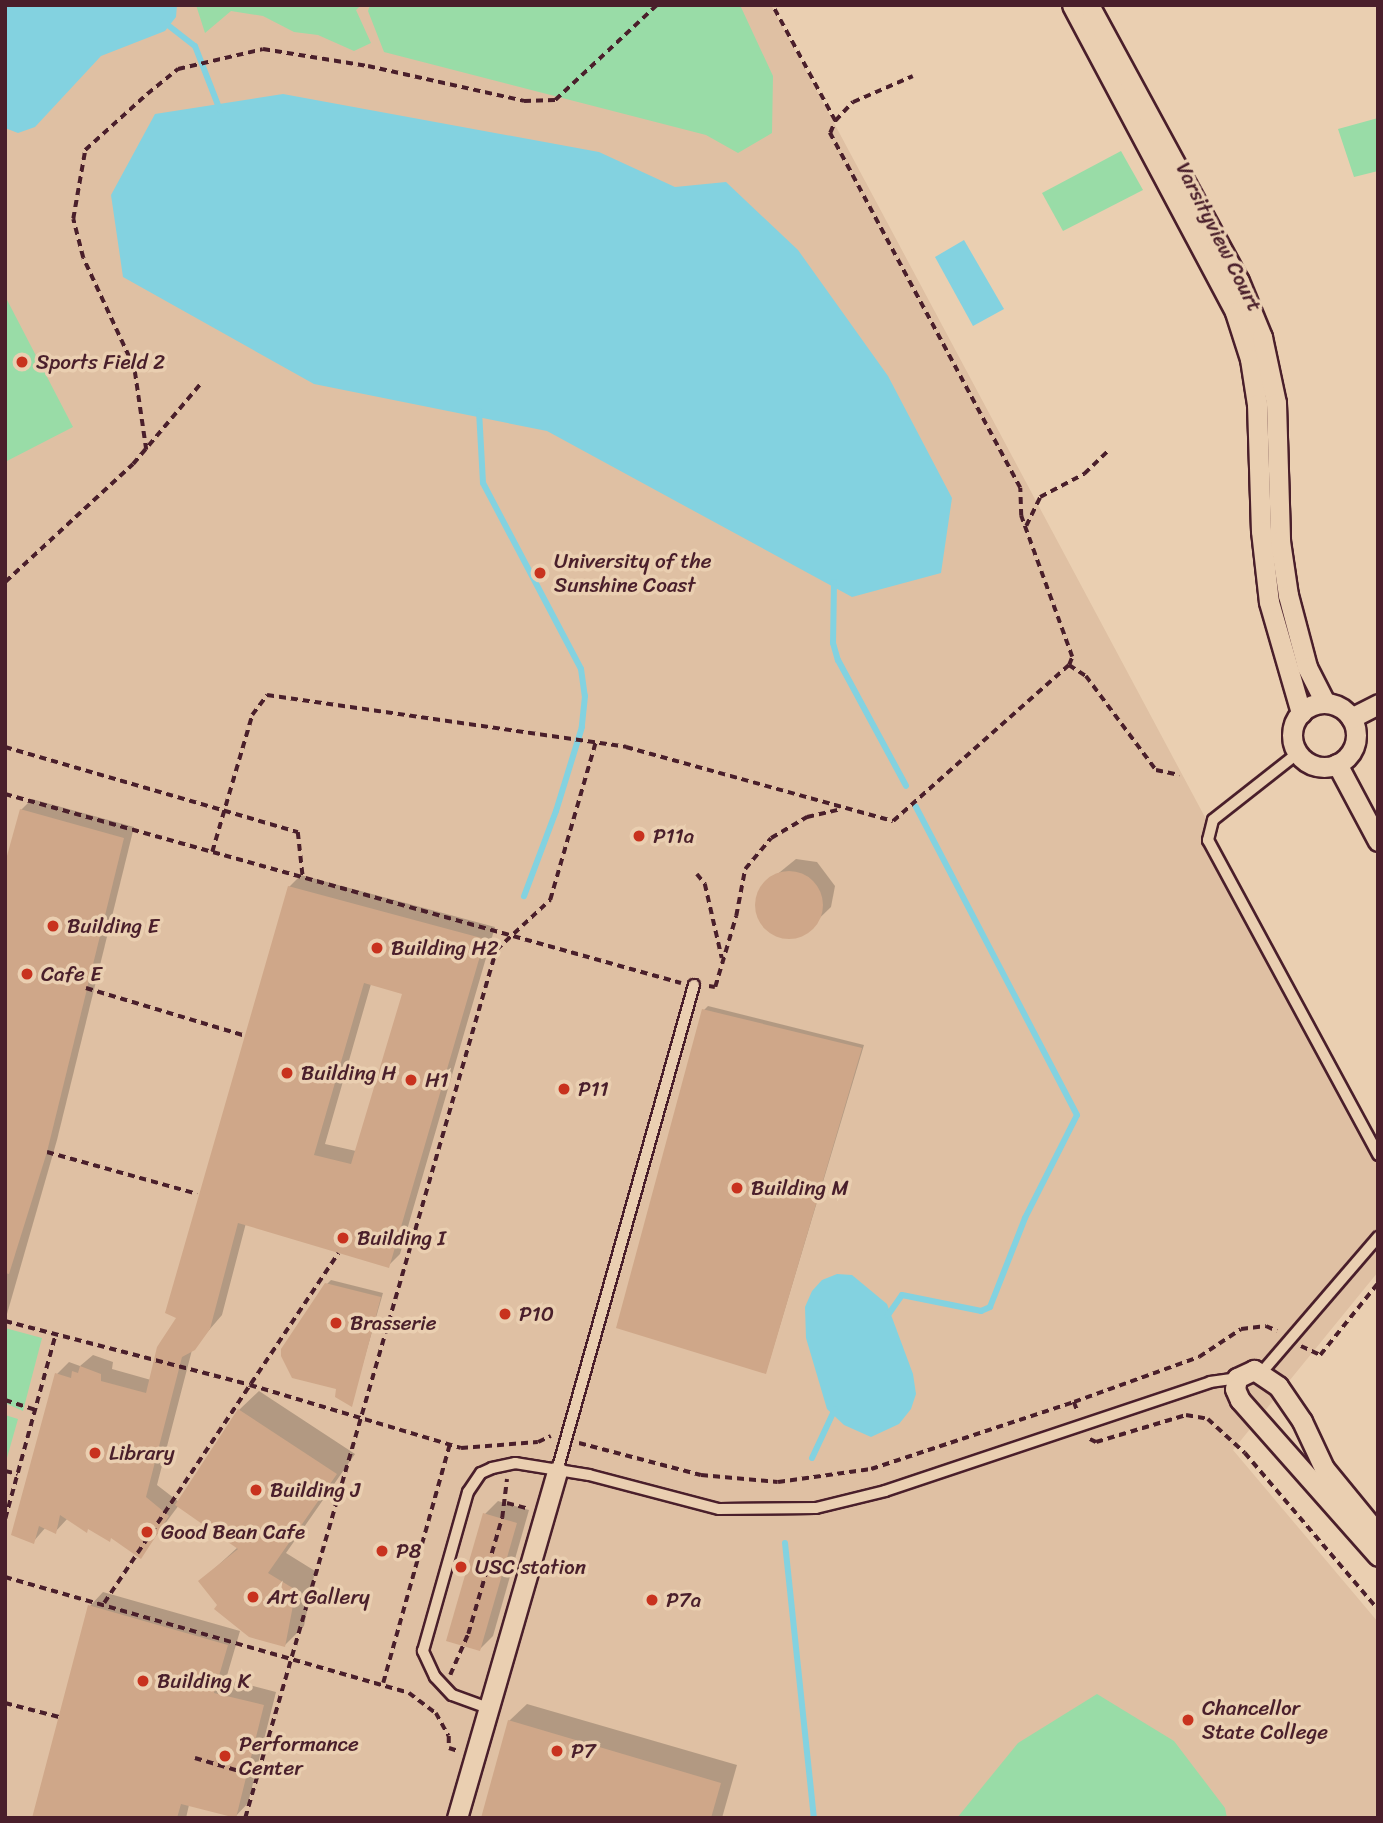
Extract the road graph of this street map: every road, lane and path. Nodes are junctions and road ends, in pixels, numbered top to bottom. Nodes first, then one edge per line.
1 (657, 5) edge
2 (772, 5) edge
3 (1072, 5) edge
4 (1089, 5) edge
5 (912, 76) dead end
6 (835, 121) junction
7 (1172, 175) junction
8 (202, 382) dead end
9 (1266, 404) junction
10 (146, 450) junction
11 (1109, 450) dead end
12 (1025, 528) junction
13 (5, 582) edge
14 (1069, 665) junction
15 (1325, 702) junction
16 (1378, 705) edge
17 (1301, 713) junction
18 (1351, 718) junction
19 (598, 741) junction
20 (5, 747) edge
21 (1298, 753) junction
22 (1337, 764) junction
23 (1179, 775) dead end
24 (5, 794) edge
25 (225, 808) junction
26 (844, 809) junction
27 (1378, 841) edge
28 (212, 852) junction
29 (697, 874) dead end
30 (303, 878) junction
31 (513, 938) junction
32 (722, 958) junction
33 (694, 985) junction
34 (86, 988) dead end
35 (246, 1036) dead end
36 (47, 1152) dead end
37 (1378, 1155) edge
38 (197, 1194) dead end
39 (1378, 1237) edge
40 (338, 1253) dead end
41 (1378, 1283) edge
42 (5, 1321) edge
43 (55, 1335) junction
44 (1290, 1339) junction
45 (1262, 1372) junction
46 (1237, 1378) junction
47 (250, 1385) junction
48 (5, 1400) edge
49 (1074, 1402) dead end
50 (35, 1410) junction
51 (358, 1418) junction
52 (566, 1440) junction
53 (499, 1443) junction
54 (449, 1446) junction
55 (504, 1464) junction
56 (5, 1471) edge
57 (557, 1471) junction
58 (18, 1474) junction
59 (5, 1519) edge
60 (1378, 1534) edge
61 (1378, 1556) edge
62 (5, 1577) edge
63 (104, 1604) junction
64 (291, 1659) junction
65 (383, 1684) junction
66 (441, 1684) junction
67 (5, 1703) edge
68 (424, 1704) junction
69 (488, 1709) junction
70 (59, 1717) dead end
71 (474, 1756) junction
72 (195, 1758) dead end
73 (256, 1776) junction
74 (245, 1818) edge
75 (457, 1818) edge

1 - 10 path
2 - 6 path
3 - 7 street, Varsityview Court
4 - 7 street, Varsityview Court
5 - 6 path
6 - 12 path
7 - 9 street, Varsityview Court
8 - 10 path
9 - 15 street, Varsityview Court
9 - 17 street, Varsityview Court
10 - 13 path
11 - 12 path
12 - 14 path
14 - 23 path
14 - 26 path
15 - 17 street
15 - 18 street
16 - 18 street
17 - 21 street
18 - 22 street
19 - 25 path
19 - 26 path
19 - 31 path
20 - 25 path
21 - 22 street
21 - 37 lane
22 - 27 street
24 - 28 path
25 - 28 path
25 - 30 path
26 - 32 path
28 - 30 path
29 - 32 path
30 - 31 path
31 - 33 path
31 - 51 path
32 - 33 path
33 - 52 lane
34 - 35 path
36 - 38 path
39 - 44 lane
40 - 47 path
41 - 44 path
42 - 43 path
43 - 47 path
43 - 50 path
44 - 45 lane
44 - 49 path
45 - 46 street
45 - 60 street
46 - 57 lane
46 - 61 street
47 - 51 path
47 - 63 path
48 - 50 path
50 - 58 path
51 - 54 path
51 - 64 path
52 - 53 path
52 - 57 lane
53 - 54 path
53 - 55 path
54 - 65 path
55 - 57 lane
55 - 66 path
55 - 66 lane
56 - 58 path
57 - 69 street
58 - 59 path
62 - 63 path
63 - 64 path
64 - 65 path
64 - 73 path
65 - 68 path
66 - 68 path
66 - 69 lane
67 - 70 path
68 - 71 path
69 - 71 street
71 - 75 street
72 - 73 path
73 - 74 path

